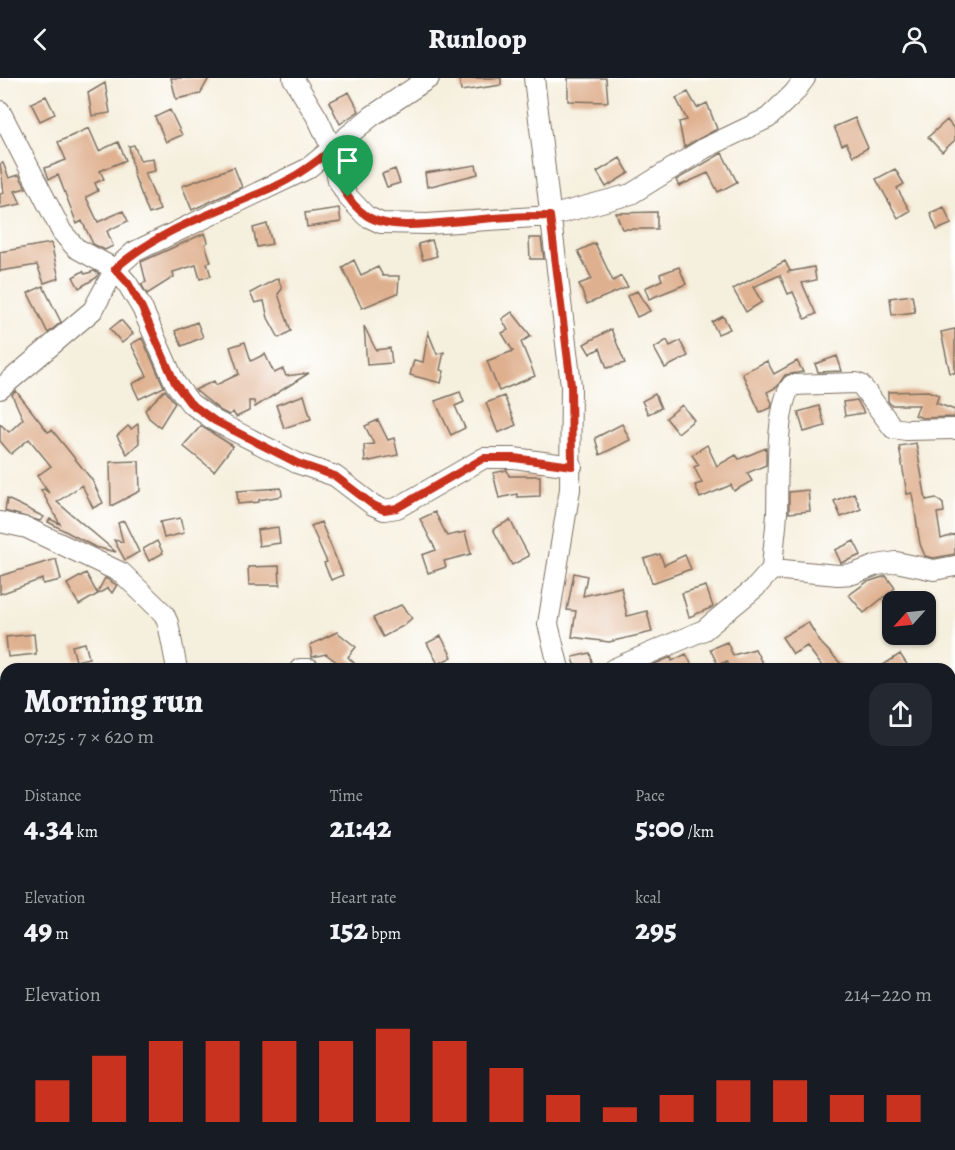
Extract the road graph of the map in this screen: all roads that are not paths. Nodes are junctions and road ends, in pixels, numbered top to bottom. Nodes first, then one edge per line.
1 (293, 78) edge
2 (429, 78) edge
3 (534, 78) edge
4 (805, 78) edge
5 (0, 111) edge
6 (332, 149) junction
7 (550, 216) junction
8 (115, 269) junction
9 (0, 389) edge
10 (955, 429) edge
11 (572, 466) junction
12 (0, 522) edge
13 (955, 566) edge
14 (772, 569) junction
15 (176, 663) edge
16 (558, 663) edge
17 (627, 663) edge

1 - 6 street
2 - 6 street
3 - 7 street
4 - 7 street
5 - 8 street
6 - 7 street
6 - 8 street
7 - 11 street
8 - 9 street
8 - 11 street
10 - 14 street
11 - 16 street
12 - 15 street
13 - 14 street
14 - 17 street

